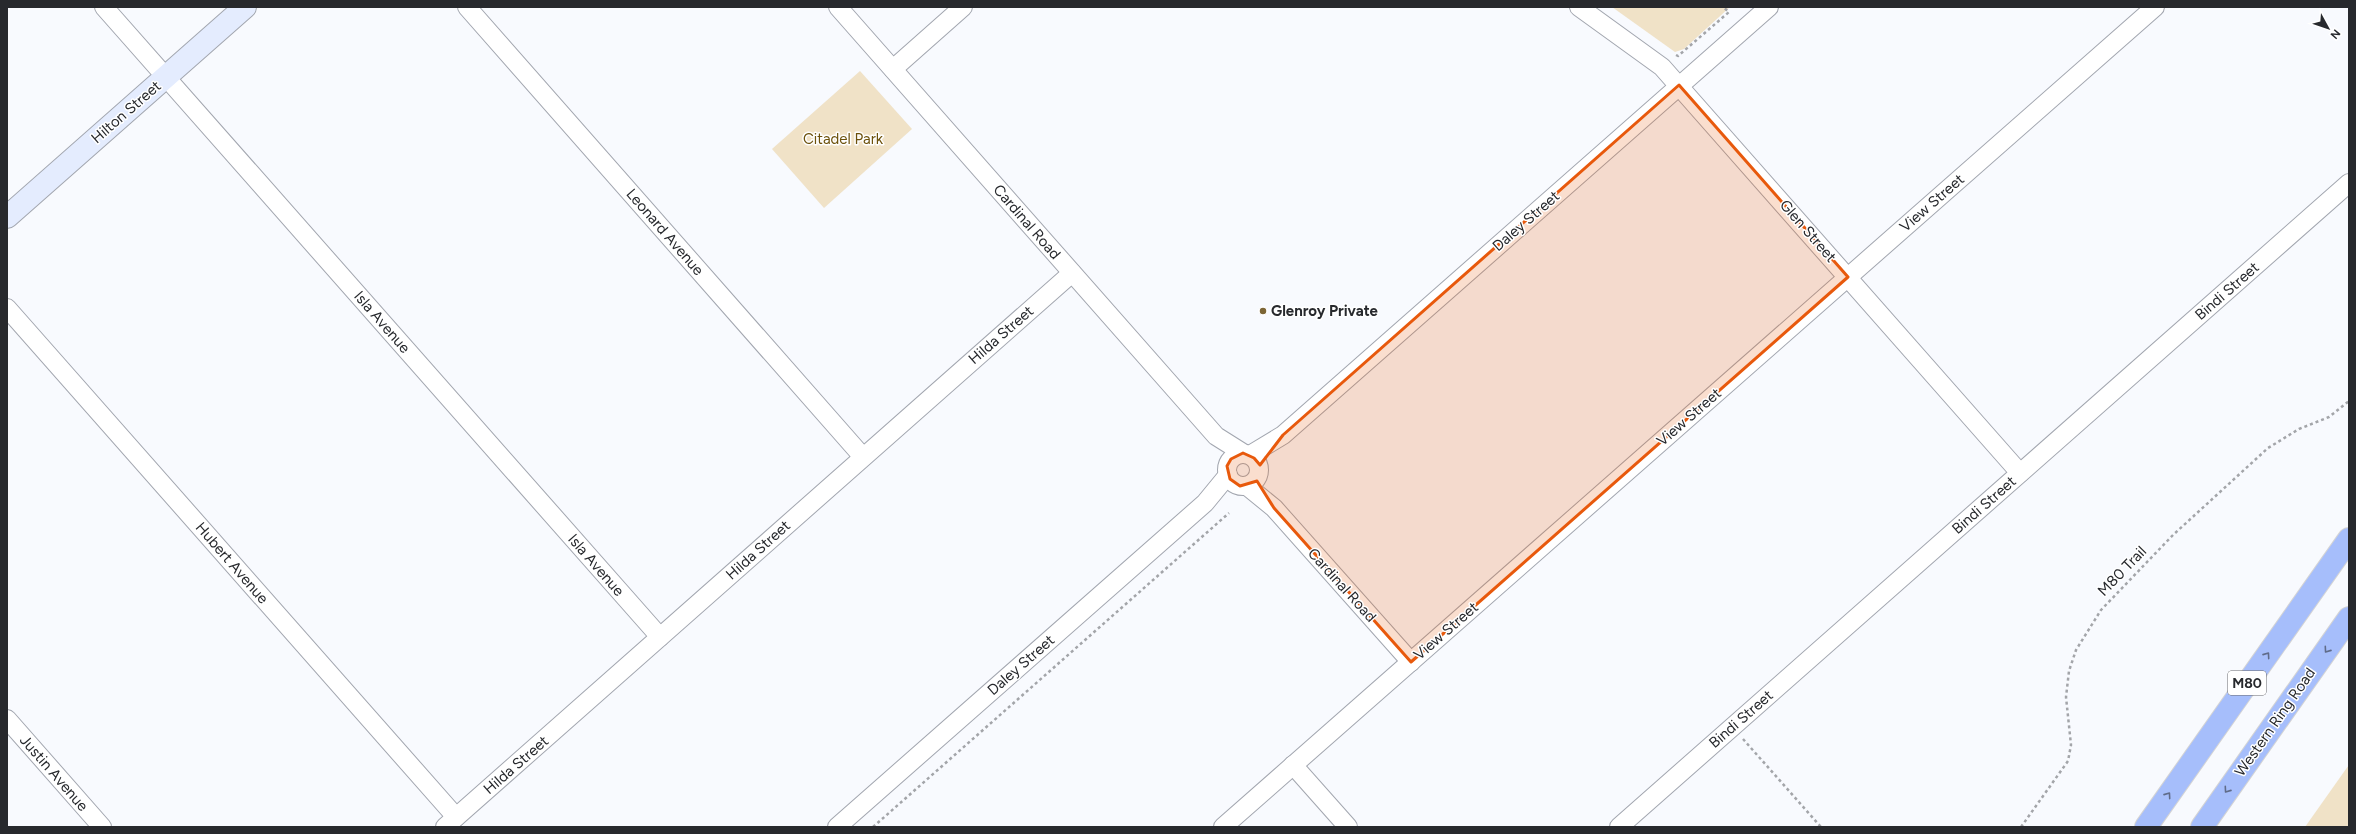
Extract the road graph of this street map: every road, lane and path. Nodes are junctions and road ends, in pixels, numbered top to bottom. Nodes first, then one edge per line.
1 (104, 7) edge
2 (245, 7) edge
3 (467, 7) edge
4 (838, 7) edge
5 (963, 7) edge
6 (1578, 7) edge
7 (1723, 7) edge
8 (1769, 7) edge
9 (2155, 7) edge
10 (1672, 52) dead end
11 (893, 69) junction
12 (166, 77) junction
13 (1679, 85) junction
14 (2349, 184) edge
15 (7, 217) edge
16 (1072, 273) junction
17 (1848, 277) junction
18 (7, 308) edge
19 (2349, 400) edge
20 (864, 457) junction
21 (1244, 470) junction
22 (2020, 473) junction
23 (1229, 513) dead end
24 (2349, 539) edge
25 (2349, 618) edge
26 (660, 637) junction
27 (1411, 662) junction
28 (7, 719) edge
29 (1732, 727) junction
30 (1293, 765) junction
31 (451, 822) edge
32 (102, 827) edge
33 (838, 827) edge
34 (874, 827) edge
35 (1223, 827) edge
36 (1348, 827) edge
37 (1619, 827) edge
38 (1821, 827) edge
39 (2021, 827) edge
40 (2146, 827) edge
41 (2202, 827) edge

1 - 12 street, Isla Avenue
2 - 12 street, Hilton Street
3 - 20 street, Leonard Avenue
4 - 11 street, Cardinal Road
5 - 11 street
6 - 13 street, Glen Street
7 - 10 path
8 - 13 street, Daley Street
9 - 17 street, View Street
11 - 16 street, Cardinal Road
12 - 15 street, Hilton Street
12 - 26 street, Isla Avenue
13 - 17 street, Glen Street
13 - 21 street, Daley Street
14 - 22 street, Bindi Street
16 - 20 street, Hilda Street
16 - 21 street, Cardinal Road
17 - 22 street, Glen Street
17 - 27 street, View Street
18 - 31 street, Hubert Avenue
19 - 39 path, M80 Trail
20 - 26 street, Hilda Street
21 - 27 street, Cardinal Road
21 - 33 street, Daley Street
22 - 29 street, Bindi Street
23 - 34 path
40 -> 24 highway, M80
25 -> 41 highway, Western Ring Road
26 - 31 street, Hilda Street
27 - 30 street, View Street
28 - 32 street, Justin Avenue
29 - 37 street, Bindi Street
29 - 38 path
30 - 35 street, View Street
30 - 36 street

